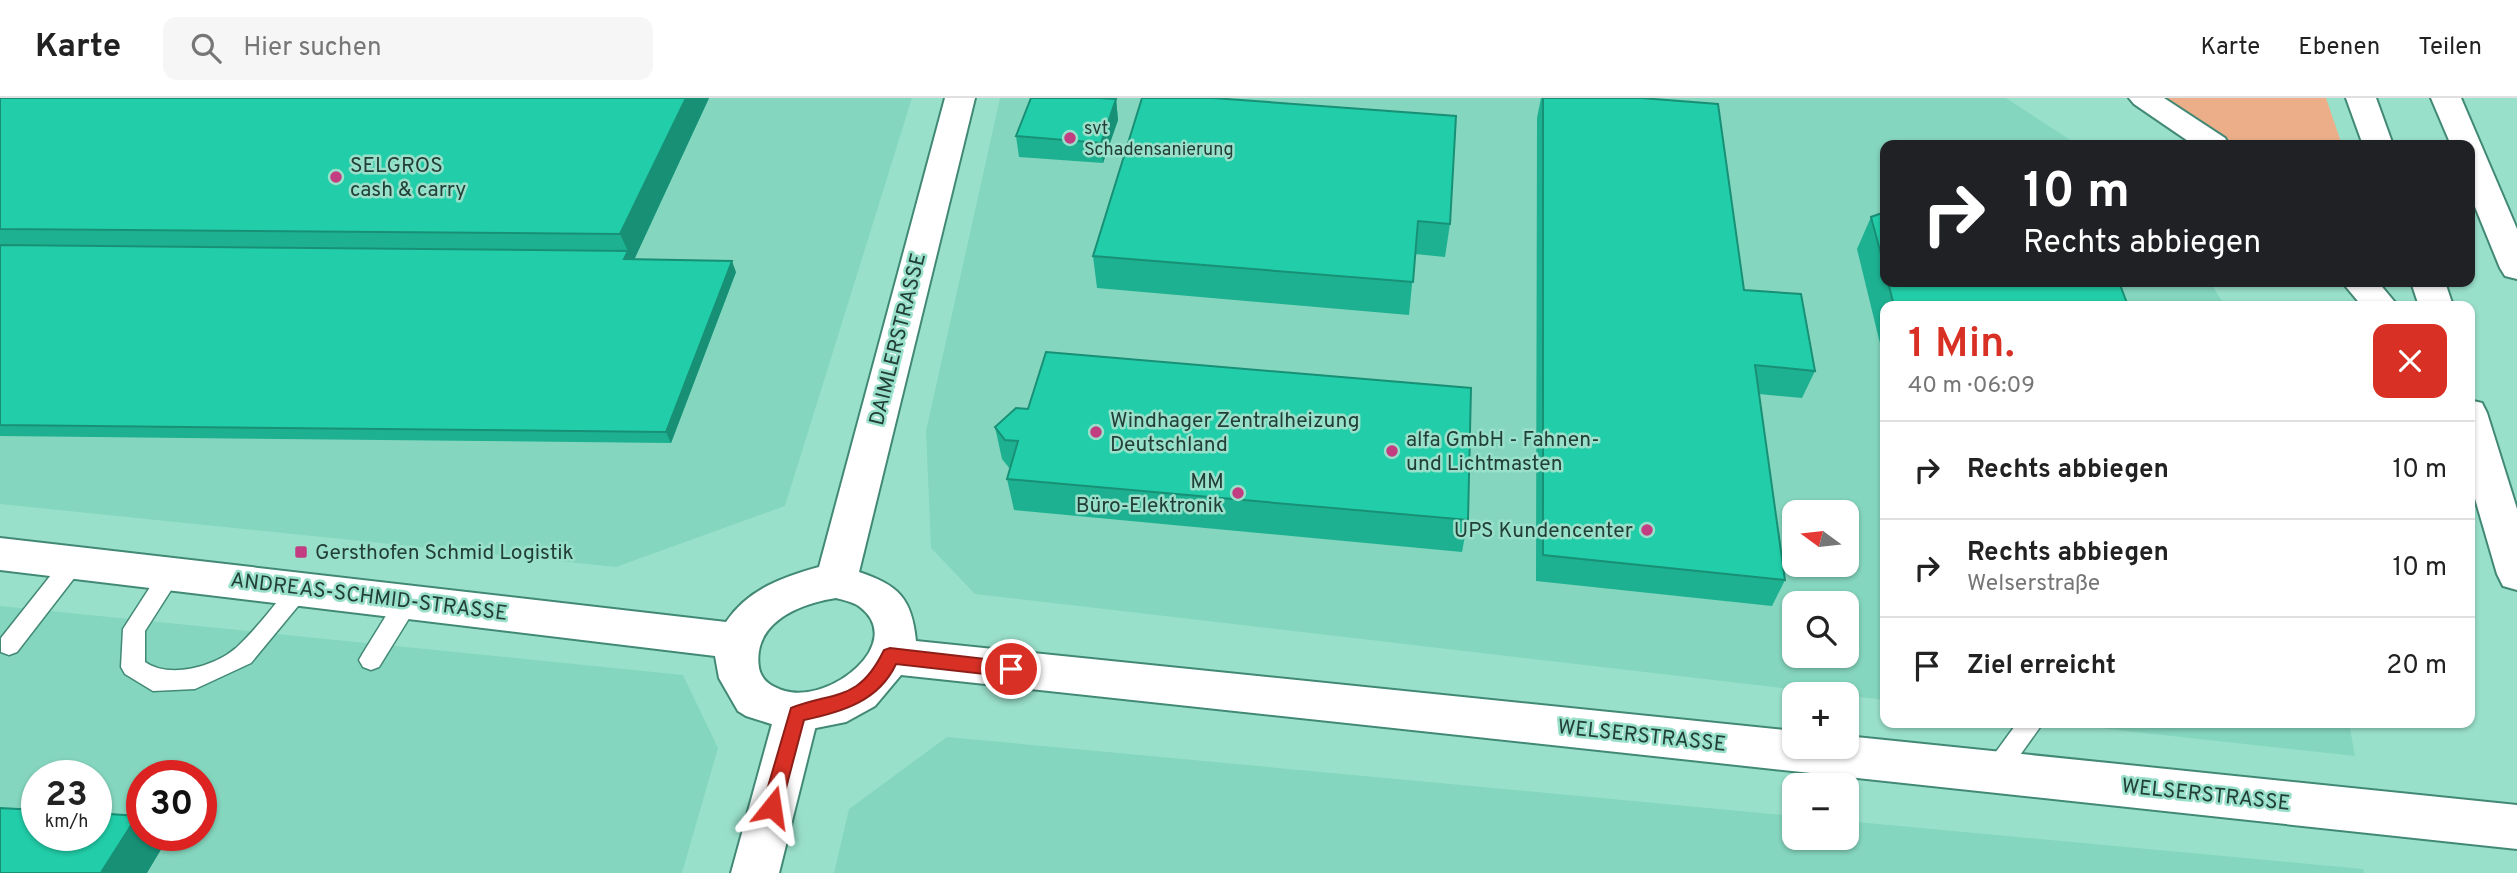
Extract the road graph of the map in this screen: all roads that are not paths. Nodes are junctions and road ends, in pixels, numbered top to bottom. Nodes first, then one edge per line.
1 (960, 98) edge
2 (2144, 98) edge
3 (2361, 98) edge
4 (2446, 98) edge
5 (2207, 140) edge
6 (2376, 140) edge
7 (2464, 140) edge
8 (2475, 167) edge
9 (2517, 268) edge
10 (2364, 287) edge
11 (2376, 301) edge
12 (2475, 432) edge
13 (2475, 459) edge
14 (2493, 488) junction
15 (0, 554) edge
16 (74, 562) junction
17 (171, 573) junction
18 (2517, 574) edge
19 (836, 580) junction
20 (302, 588) junction
21 (408, 600) junction
22 (738, 640) junction
23 (9, 645) dead end
24 (890, 656) junction
25 (371, 660) dead end
26 (797, 713) junction
27 (2027, 728) edge
28 (1994, 771) junction
29 (2517, 827) edge
30 (754, 873) edge

1 - 19 main road, DAIMLERSTRASSE
2 - 5 main road
3 - 6 main road
4 - 7 main road
8 - 9 main road
10 - 11 main road
12 - 14 main road
13 - 14 main road
14 - 18 main road
15 - 16 main road, ANDREAS-SCHMID-STRASSE
16 - 17 main road, ANDREAS-SCHMID-STRASSE
16 - 23 lane
17 - 20 main road, ANDREAS-SCHMID-STRASSE
17 - 20 lane
19 - 22 main road
19 - 24 main road
20 - 21 main road, ANDREAS-SCHMID-STRASSE
21 - 22 main road, ANDREAS-SCHMID-STRASSE
21 - 25 lane
22 - 26 main road
24 - 26 main road
24 - 28 main road, WELSERSTRASSE
26 - 30 main road
27 - 28 lane
28 - 29 main road, WELSERSTRASSE

